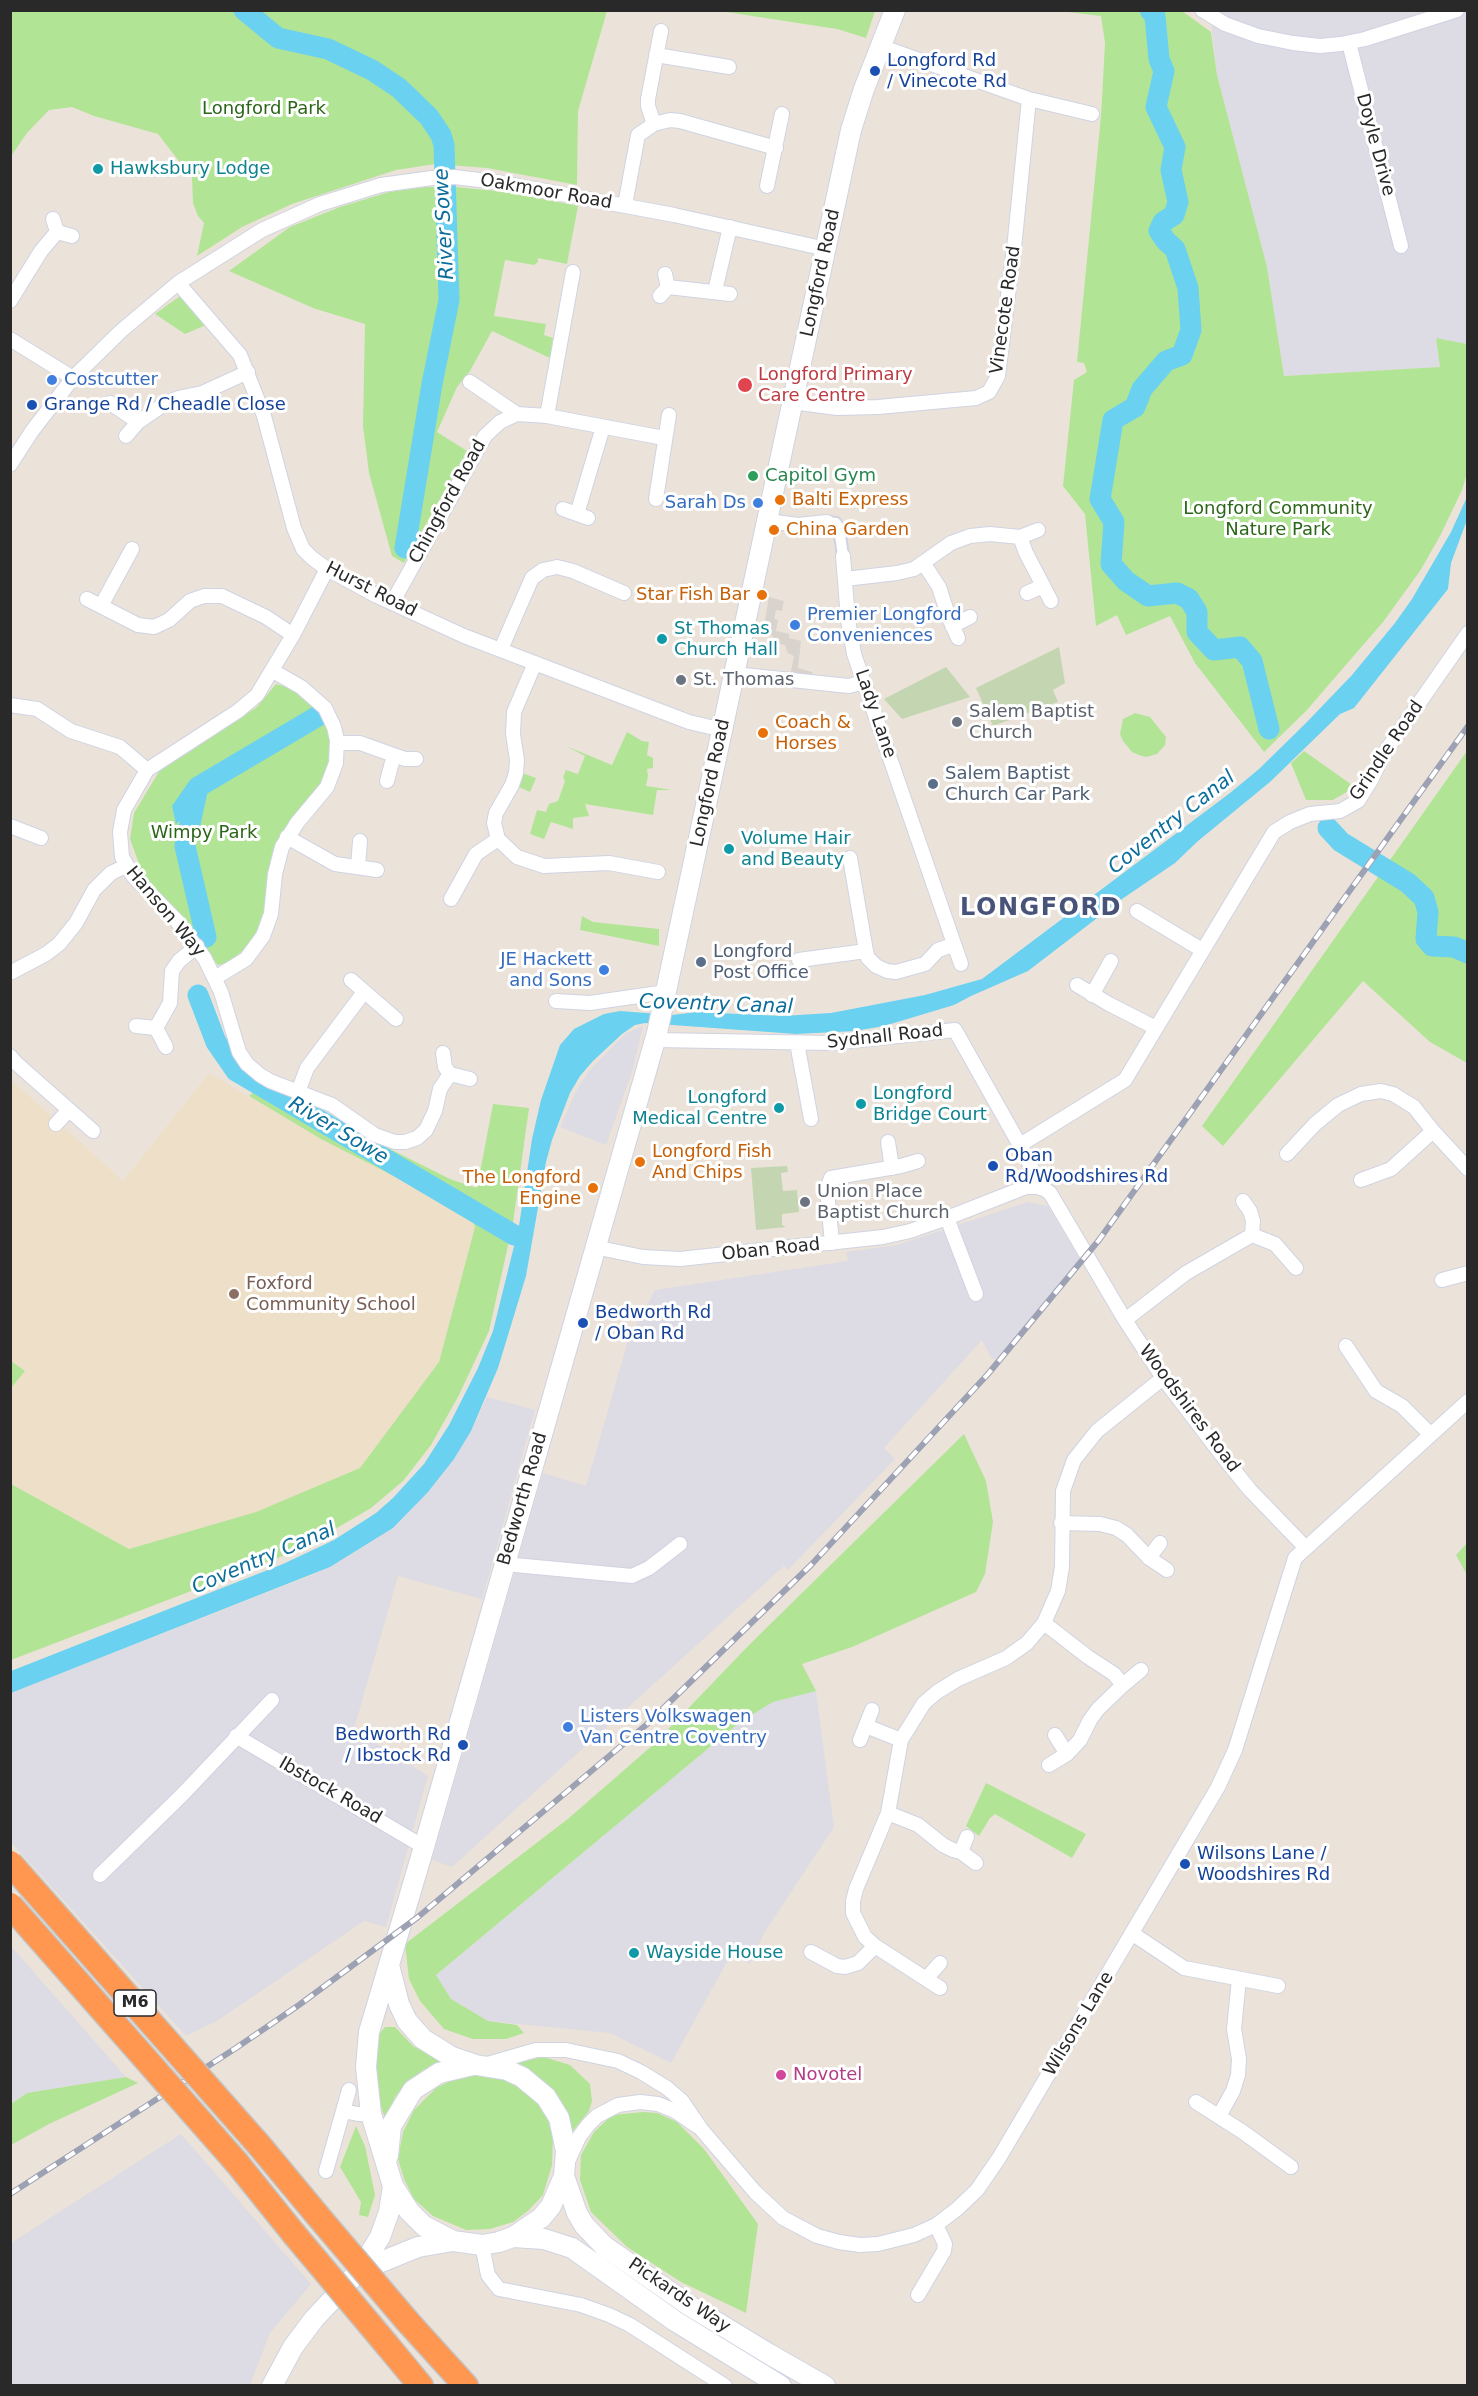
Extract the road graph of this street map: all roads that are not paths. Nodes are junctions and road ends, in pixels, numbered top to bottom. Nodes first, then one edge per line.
1 (895, 10) edge
2 (1202, 10) edge
3 (1457, 10) edge
4 (1464, 10) edge
5 (1467, 19) edge
6 (661, 31) dead end
7 (1349, 43) junction
8 (880, 46) junction
9 (656, 55) junction
10 (729, 67) dead end
11 (1029, 99) junction
12 (782, 114) dead end
13 (1092, 114) dead end
14 (654, 123) junction
15 (776, 148) junction
16 (767, 186) dead end
17 (625, 205) junction
18 (730, 227) junction
19 (72, 236) dead end
20 (1401, 246) dead end
21 (826, 249) junction
22 (573, 272) dead end
23 (178, 283) junction
24 (664, 286) dead end
25 (715, 291) junction
26 (730, 294) dead end
27 (10, 301) edge
28 (10, 339) edge
29 (248, 372) junction
30 (73, 378) junction
31 (470, 382) dead end
32 (792, 402) junction
33 (110, 403) dead end
34 (518, 414) junction
35 (669, 415) dead end
36 (547, 416) junction
37 (138, 422) junction
38 (603, 427) junction
39 (126, 436) dead end
40 (664, 438) junction
41 (10, 465) edge
42 (656, 499) dead end
43 (576, 514) dead end
44 (768, 520) junction
45 (827, 522) joint
46 (1038, 530) dead end
47 (1020, 537) junction
48 (132, 549) dead end
49 (843, 556) joint
50 (924, 564) junction
51 (327, 570) junction
52 (845, 579) junction
53 (1043, 586) junction
54 (624, 593) dead end
55 (1027, 593) dead end
56 (87, 598) dead end
57 (1051, 601) dead end
58 (392, 603) junction
59 (101, 606) junction
60 (969, 617) dead end
61 (1467, 634) edge
62 (293, 635) junction
63 (501, 649) junction
64 (535, 663) junction
65 (273, 671) junction
66 (734, 674) junction
67 (863, 682) junction
68 (10, 705) edge
69 (723, 730) junction
70 (337, 742) junction
71 (394, 755) junction
72 (416, 759) dead end
73 (147, 770) junction
74 (387, 781) dead end
75 (12, 830) edge
76 (287, 837) junction
77 (42, 838) dead end
78 (498, 839) junction
79 (360, 841) dead end
80 (850, 858) dead end
81 (126, 866) junction
82 (358, 867) junction
83 (377, 870) dead end
84 (658, 872) dead end
85 (451, 899) dead end
86 (1137, 911) dead end
87 (953, 945) junction
88 (197, 946) junction
89 (1202, 950) junction
90 (866, 951) junction
91 (800, 960) dead end
92 (1111, 961) dead end
93 (961, 964) dead end
94 (10, 973) edge
95 (215, 978) junction
96 (351, 980) dead end
97 (1077, 985) dead end
98 (364, 992) junction
99 (1092, 994) junction
100 (666, 997) junction
101 (556, 1001) dead end
102 (396, 1019) dead end
103 (136, 1026) dead end
104 (156, 1028) junction
105 (1156, 1028) junction
106 (656, 1036) junction
107 (796, 1043) junction
108 (166, 1047) dead end
109 (442, 1053) dead end
110 (10, 1056) edge
111 (450, 1074) junction
112 (470, 1079) dead end
113 (298, 1092) junction
114 (68, 1111) junction
115 (811, 1119) dead end
116 (56, 1124) dead end
117 (93, 1131) dead end
118 (1433, 1131) junction
119 (888, 1142) dead end
120 (1020, 1145) junction
121 (1287, 1154) dead end
122 (918, 1161) dead end
123 (892, 1168) junction
124 (1467, 1170) edge
125 (1361, 1180) dead end
126 (1036, 1187) junction
127 (1243, 1201) dead end
128 (947, 1218) junction
129 (1252, 1235) junction
130 (832, 1243) junction
131 (594, 1247) junction
132 (1296, 1268) dead end
133 (1467, 1273) edge
134 (1442, 1280) dead end
135 (976, 1294) dead end
136 (1125, 1320) junction
137 (1346, 1346) dead end
138 (1164, 1378) junction
139 (1467, 1401) edge
140 (1430, 1434) junction
141 (1061, 1523) junction
142 (1160, 1543) dead end
143 (680, 1544) dead end
144 (1305, 1547) junction
145 (1149, 1558) junction
146 (504, 1564) junction
147 (1167, 1570) dead end
148 (1044, 1623) junction
149 (1141, 1670) dead end
150 (1123, 1685) junction
151 (272, 1700) dead end
152 (873, 1710) dead end
153 (866, 1726) junction
154 (1055, 1735) dead end
155 (236, 1736) junction
156 (860, 1740) dead end
157 (901, 1740) junction
158 (1067, 1754) junction
159 (1049, 1765) dead end
160 (888, 1813) junction
161 (967, 1837) dead end
162 (424, 1847) junction
163 (961, 1852) junction
164 (10, 1863) edge
165 (976, 1863) dead end
166 (100, 1875) dead end
167 (10, 1905) edge
168 (1133, 1934) junction
169 (875, 1946) junction
170 (811, 1952) dead end
171 (940, 1963) dead end
172 (389, 1965) junction
173 (1239, 1978) junction
174 (926, 1979) junction
175 (1278, 1986) dead end
176 (940, 1988) dead end
177 (479, 2065) junction
178 (349, 2090) dead end
179 (1196, 2102) dead end
180 (344, 2111) junction
181 (371, 2114) junction
182 (1219, 2116) junction
183 (701, 2129) junction
184 (387, 2165) junction
185 (1291, 2167) dead end
186 (326, 2171) dead end
187 (565, 2172) junction
188 (393, 2186) junction
189 (936, 2225) junction
190 (513, 2237) junction
191 (453, 2241) junction
192 (482, 2245) junction
193 (359, 2271) junction
194 (918, 2295) dead end
195 (272, 2385) edge
196 (421, 2385) edge
197 (466, 2385) edge
198 (725, 2385) edge
199 (781, 2385) edge
200 (825, 2385) edge

1 - 8 main road, Longford Road
2 - 7 street
3 - 7 street
4 - 5 street
6 - 9 street
7 - 20 street, Doyle Drive
8 - 11 street
8 - 21 main road, Longford Road
9 - 10 street
9 - 14 street
11 - 13 street
11 - 32 street, Vinecote Road
12 - 15 street
14 - 15 street
14 - 17 street
15 - 16 street
17 - 18 street, Oakmoor Road
17 - 23 street, Oakmoor Road
18 - 21 street, Oakmoor Road
18 - 25 street
19 - 27 street
21 - 32 main road, Longford Road
22 - 36 street
23 - 29 street, Hurst Road
23 - 30 street, Oakmoor Road
24 - 25 street
25 - 26 street
28 - 30 street
29 - 37 street
29 - 51 street, Hurst Road
30 - 41 street, Oakmoor Road
31 - 34 street
32 - 44 main road, Longford Road
33 - 37 street
34 - 36 street
34 - 58 street, Chingford Road
35 - 40 street
36 - 38 street
37 - 39 street
38 - 40 street
38 - 43 street
40 - 42 street
44 - 45 street, Lady Lane
44 - 66 main road, Longford Road
45 - 49 street, Lady Lane
46 - 47 street
47 - 50 street
47 - 53 street
48 - 59 street
49 - 52 street, Lady Lane
50 - 52 street
50 - 60 street
51 - 58 street, Hurst Road
51 - 62 street, Hanson Way
52 - 67 street, Lady Lane
53 - 55 street
53 - 57 street
54 - 63 street
56 - 59 street
58 - 63 street, Hurst Road
59 - 62 street
61 - 89 street, Grindle Road
62 - 65 street, Hanson Way
63 - 64 street, Hurst Road
64 - 69 street, Hurst Road
64 - 78 street
65 - 70 street
65 - 73 street, Hanson Way
66 - 67 street
66 - 69 main road, Longford Road
67 - 87 street, Lady Lane
68 - 73 street
69 - 100 main road, Longford Road
70 - 71 street
70 - 76 street
71 - 72 street
71 - 74 street
73 - 81 street, Hanson Way
75 - 77 street
76 - 82 street
76 - 95 street
78 - 84 street
78 - 85 street
79 - 82 street
80 - 90 street
81 - 88 street, Hanson Way
81 - 94 street
82 - 83 street
86 - 89 street
87 - 90 street
87 - 93 street, Lady Lane
88 - 95 street, Hanson Way
88 - 104 street
89 - 105 street, Grindle Road
90 - 91 street
92 - 99 street
95 - 113 street, Hanson Way
96 - 98 street
97 - 99 street
98 - 102 street
98 - 113 street
99 - 105 street
100 - 101 street
100 - 106 main road, Longford Road
103 - 104 street
104 - 108 street
105 - 120 street, Grindle Road
106 - 107 street, Sydnall Road
106 - 131 main road, Bedworth Road
107 - 115 street
107 - 120 street, Sydnall Road
109 - 111 street
110 - 114 street
111 - 112 street
111 - 113 street, Hanson Way
114 - 116 street
114 - 117 street
118 - 121 street
118 - 124 street
118 - 125 street
119 - 123 street
120 - 126 street, Sydnall Road
122 - 123 street
123 - 130 street
126 - 128 street, Oban Road
126 - 136 street, Woodshires Road
127 - 129 street
128 - 130 street, Oban Road
128 - 135 street
129 - 132 street
129 - 136 street
130 - 131 street, Oban Road
131 - 146 main road, Bedworth Road
133 - 134 street
136 - 138 street, Woodshires Road
137 - 140 street
138 - 141 street
138 - 144 street, Woodshires Road
139 - 140 street, Wilsons Lane
140 - 144 street, Wilsons Lane
141 - 145 street
141 - 148 street
142 - 145 street
143 - 146 street
144 - 168 street, Wilsons Lane
145 - 147 street
146 - 162 main road, Bedworth Road
148 - 150 street
148 - 157 street
149 - 150 street
150 - 158 street
151 - 155 street
152 - 153 street
153 - 156 street
153 - 157 street
154 - 158 street
155 - 162 street, Ibstock Road
155 - 166 street
157 - 160 street
158 - 159 street
160 - 163 street
160 - 169 street
161 - 163 street
162 - 172 main road, Bedworth Road
163 - 165 street
164 - 197 highway, M6, bridge
167 - 196 highway, M6, bridge
168 - 173 street
168 - 189 street, Wilsons Lane
169 - 170 street
169 - 174 street
171 - 174 street
172 - 177 main road
172 - 181 main road
173 - 175 street
173 - 182 street
174 - 176 street
177 - 183 street, Wilsons Lane
177 - 184 main road
177 - 187 main road
178 - 180 street
179 - 182 street
180 - 181 street
180 - 186 street
181 - 184 main road
182 - 185 street
183 - 187 street, Wilsons Lane
183 - 189 street, Wilsons Lane
184 - 188 main road
187 - 190 main road
187 - 200 main road, Pickards Way
188 - 191 main road
188 - 193 main road
189 - 194 street
190 - 192 main road
190 - 199 main road, Pickards Way
191 - 192 main road
191 - 193 main road
192 - 198 street
193 - 195 main road

